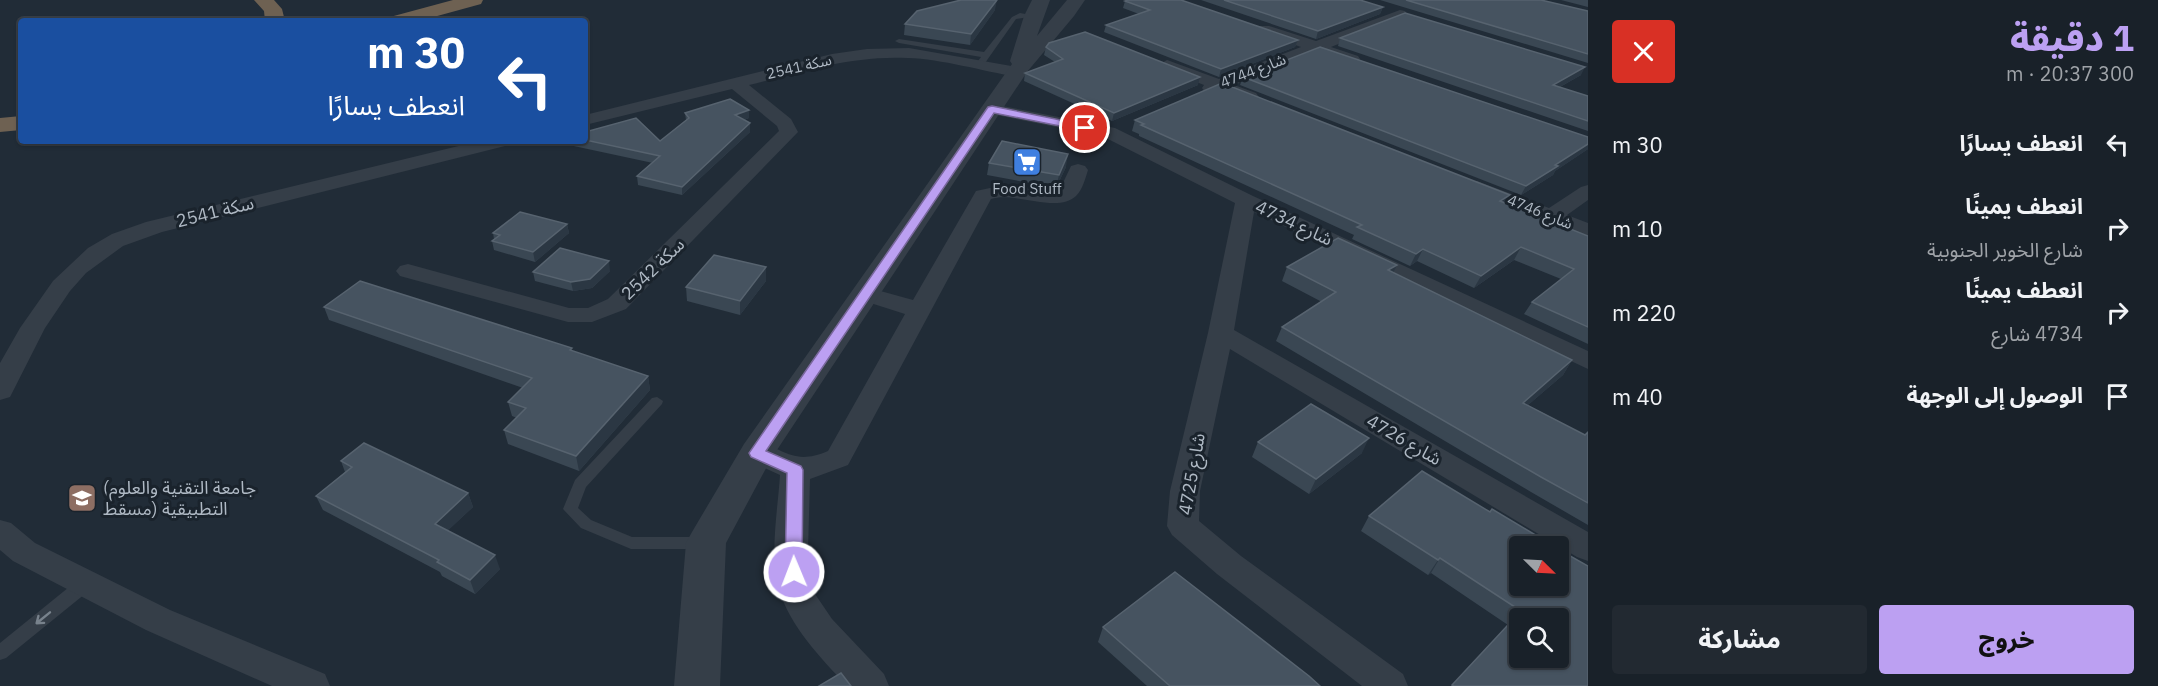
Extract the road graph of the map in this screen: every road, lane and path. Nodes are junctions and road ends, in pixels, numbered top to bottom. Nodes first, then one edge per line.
1 (263, 0) edge
2 (474, 0) edge
3 (1050, 0) edge
4 (1087, 0) edge
5 (1072, 6) edge
6 (1379, 7) edge
7 (1037, 8) edge
8 (274, 18) edge
9 (408, 18) edge
10 (1243, 22) edge
11 (899, 41) dead end
12 (1317, 47) junction
13 (931, 51) junction
14 (1154, 59) edge
15 (983, 60) junction
16 (1021, 60) junction
17 (1373, 66) edge
18 (736, 83) junction
19 (1218, 85) junction
20 (1198, 93) edge
21 (1263, 102) edge
22 (18, 106) edge
23 (0, 107) edge
24 (992, 109) junction
25 (588, 119) edge
26 (18, 123) edge
27 (1128, 124) dead end
28 (0, 125) edge
29 (1108, 132) junction
30 (490, 144) edge
31 (1078, 170) dead end
32 (1462, 181) edge
33 (1588, 191) edge
34 (1246, 200) junction
35 (1551, 216) junction
36 (1588, 231) edge
37 (408, 271) dead end
38 (866, 294) junction
39 (919, 310) junction
40 (1221, 333) junction
41 (1588, 361) edge
42 (0, 391) edge
43 (657, 401) dead end
44 (757, 453) junction
45 (795, 470) junction
46 (0, 532) edge
47 (706, 543) junction
48 (1588, 548) edge
49 (86, 583) junction
50 (0, 653) edge
51 (312, 686) edge
52 (697, 686) edge
53 (871, 686) edge
54 (1390, 686) edge

1 - 8 highway
2 - 9 highway
3 - 16 street
4 - 5 street
5 - 16 street
6 - 12 street, 4744 شارع
7 - 15 lane
7 - 16 street
10 - 12 street
11 - 13 lane
12 - 17 street
12 - 19 street, 4744 شارع
13 - 15 street, سكة 2541
13 - 18 street, سكة 2541
14 - 19 street
15 - 16 street, سكة 2541
16 - 24 street
18 - 25 street, سكة 2541
18 - 37 street, سكة 2542
19 - 20 street, 4744 شارع
19 - 21 street
22 - 23 highway
24 - 29 street, 4734 شارع
24 - 38 street
26 - 28 highway
27 - 29 street
29 - 34 street, 4734 شارع
30 - 42 street, سكة 2541
31 - 39 street
32 - 35 street, 4746 شارع
33 - 35 street
34 - 40 street, 4725 شارع
34 - 41 street, 4734 شارع
35 - 36 street, 4746 شارع
38 - 39 street
38 - 44 street
39 - 45 street
40 - 48 street, 4726 شارع
40 - 54 street, 4725 شارع
43 - 47 lane
44 - 45 street
44 - 47 street
45 - 53 street
46 - 49 street
47 - 52 street
49 -> 50 lane
49 - 51 street

